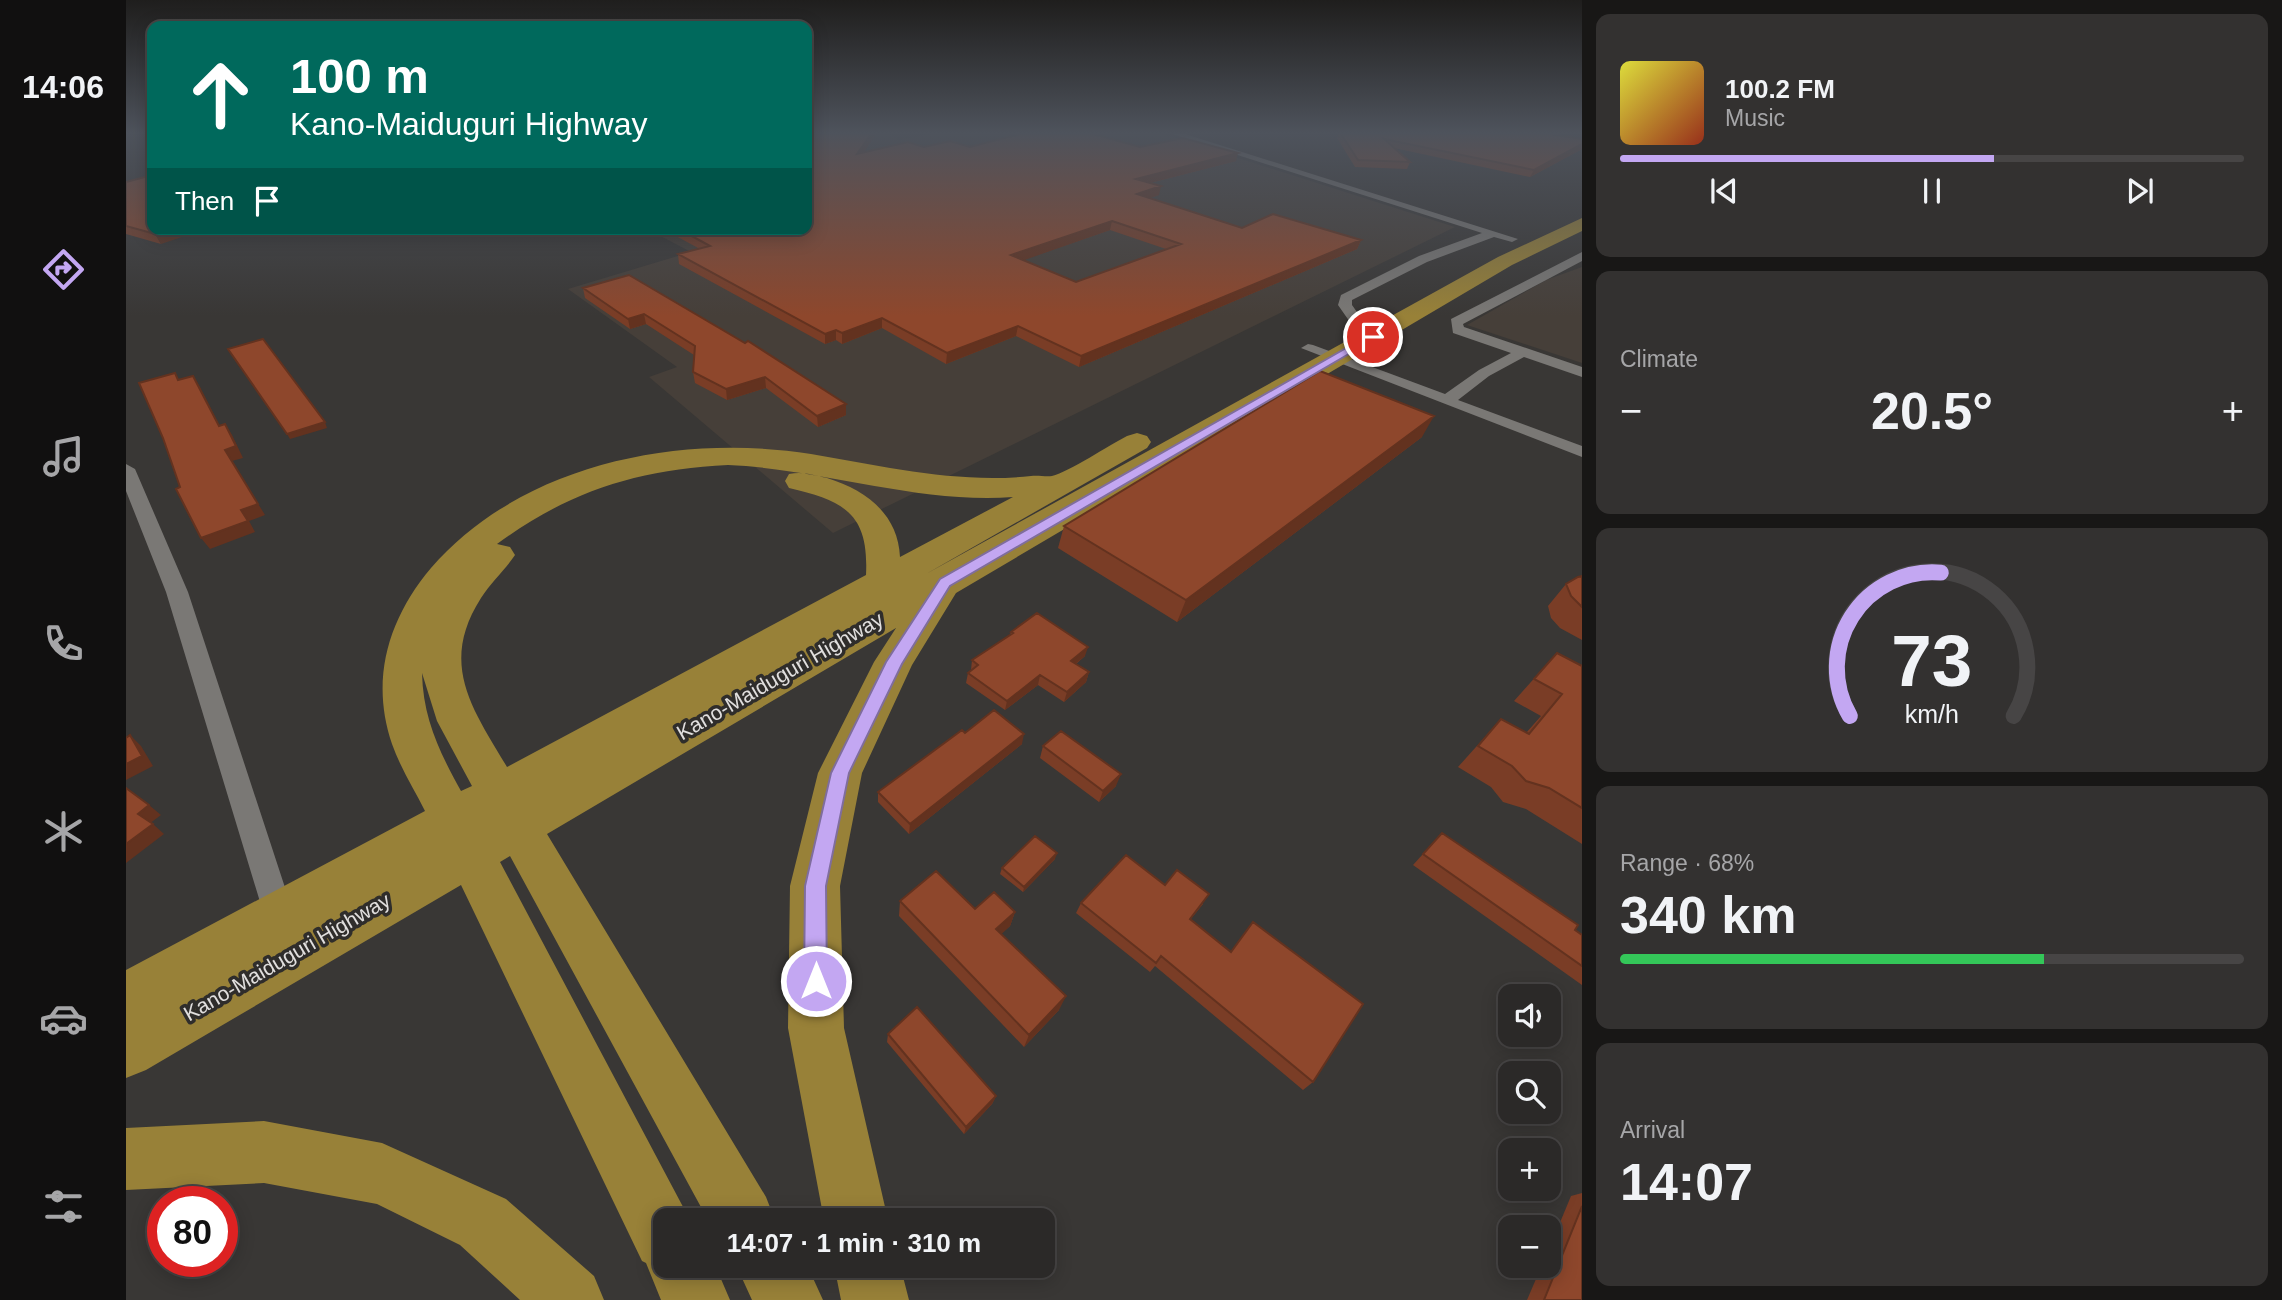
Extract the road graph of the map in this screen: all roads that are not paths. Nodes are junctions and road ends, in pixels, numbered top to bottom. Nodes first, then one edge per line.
1 (1368, 195) edge
2 (1582, 210) edge
3 (1582, 225) edge
4 (1502, 237) junction
5 (1582, 256) edge
6 (1523, 352) junction
7 (1322, 353) junction
8 (1582, 372) edge
9 (1449, 400) junction
10 (1582, 452) edge
11 (126, 469) edge
12 (1065, 481) junction
13 (883, 582) junction
14 (945, 582) junction
15 (279, 915) junction
16 (126, 1000) edge
17 (126, 1050) edge
18 (126, 1159) edge
19 (736, 1208) edge
20 (854, 1208) edge
21 (653, 1214) edge
22 (685, 1278) edge
23 (776, 1278) edge
24 (870, 1278) edge
25 (570, 1300) edge
26 (696, 1300) edge
27 (789, 1300) edge
28 (875, 1300) edge

1 - 4 street
2 - 4 highway, Kano-Maiduguri Highway
3 - 7 highway, Kano-Maiduguri Highway
4 - 7 highway, Kano-Maiduguri Highway
5 - 6 street
6 - 8 street
6 - 9 street
7 - 9 street
7 - 12 highway, Kano-Maiduguri Highway
7 - 14 highway, Kano-Maiduguri Highway
9 - 10 street
11 - 15 street
12 - 13 highway, Kano-Maiduguri Highway
12 - 21 highway
13 - 15 highway, Kano-Maiduguri Highway
13 - 19 highway
14 - 17 highway, Kano-Maiduguri Highway
14 - 20 highway
15 - 16 highway, Kano-Maiduguri Highway
18 - 25 highway
22 - 26 highway
23 - 27 highway
24 - 28 highway

